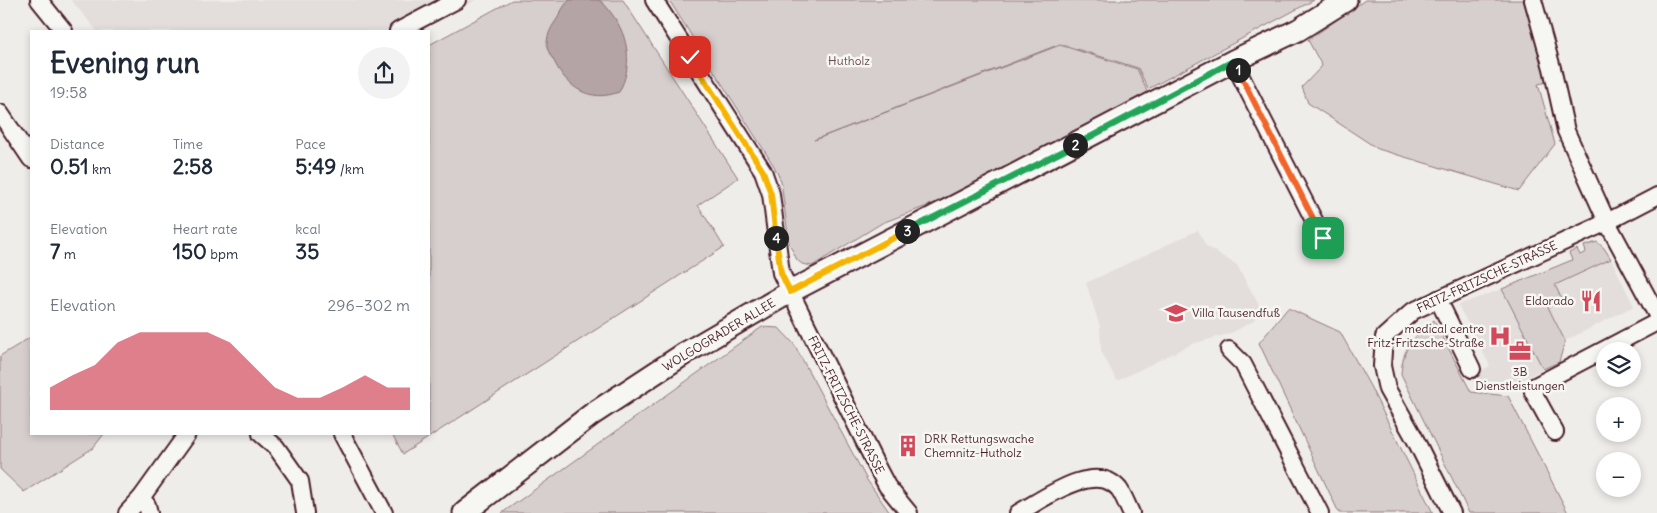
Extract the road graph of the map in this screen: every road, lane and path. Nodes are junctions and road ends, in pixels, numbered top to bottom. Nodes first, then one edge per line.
1 (39, 0) edge
2 (457, 0) edge
3 (654, 0) edge
4 (1346, 0) edge
5 (1534, 0) edge
6 (63, 30) edge
7 (400, 30) edge
8 (1233, 61) junction
9 (0, 112) edge
10 (30, 157) edge
11 (1657, 196) edge
12 (1607, 222) junction
13 (1323, 238) dead end
14 (790, 292) junction
15 (1438, 299) junction
16 (1657, 315) edge
17 (1657, 322) edge
18 (1229, 350) dead end
19 (1472, 369) dead end
20 (1555, 432) dead end
21 (186, 435) edge
22 (262, 435) edge
23 (343, 435) edge
24 (141, 498) junction
25 (127, 513) edge
26 (149, 513) edge
27 (305, 513) edge
28 (384, 513) edge
29 (464, 513) edge
30 (909, 513) edge
31 (1018, 513) edge
32 (1131, 513) edge
33 (1320, 513) edge
34 (1452, 513) edge

1 - 6 street
2 - 7 street
3 - 14 street, FRITZ-FRITZSCHE-STRASSE
4 - 8 main road, WOLGOGRADER ALLEE
5 - 12 street
8 - 13 street
8 - 14 main road, WOLGOGRADER ALLEE
9 - 10 street
11 - 12 street, FRITZ-FRITZSCHE-STRASSE
12 - 15 street, FRITZ-FRITZSCHE-STRASSE
12 - 16 street
14 - 29 main road, WOLGOGRADER ALLEE
14 - 30 street, FRITZ-FRITZSCHE-STRASSE
15 - 19 street
15 - 34 street, FRITZ-FRITZSCHE-STRASSE
17 - 20 street
18 - 33 street
21 - 24 street
22 - 27 street
23 - 28 street
24 - 25 street
24 - 26 street
31 - 32 street

